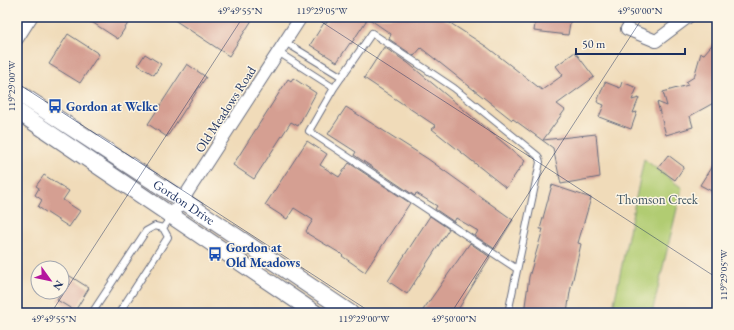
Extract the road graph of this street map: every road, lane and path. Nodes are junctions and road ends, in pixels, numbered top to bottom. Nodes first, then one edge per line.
1 (31, 17) edge
2 (301, 17) edge
3 (688, 17) edge
4 (627, 28) dead end
5 (17, 39) edge
6 (285, 42) junction
7 (278, 52) junction
8 (342, 77) junction
9 (334, 88) junction
10 (17, 92) edge
11 (17, 111) edge
12 (182, 200) junction
13 (168, 222) junction
14 (517, 269) junction
15 (92, 313) edge
16 (119, 313) edge
17 (315, 313) edge
18 (350, 313) edge
19 (508, 313) edge

1 - 5 street
2 - 6 street, Old Meadows Road
3 - 4 street
6 - 7 street, Old Meadows Road
6 - 8 lane
7 - 9 lane
7 - 12 street, Old Meadows Road
8 - 9 lane
8 - 14 lane
9 - 14 lane
10 - 12 main road, Gordon Drive
11 - 13 main road, Gordon Drive
12 - 13 street, Old Meadows Road
12 - 18 main road, Gordon Drive
13 - 15 lane
13 - 16 lane
13 - 17 main road, Gordon Drive
14 - 19 lane

